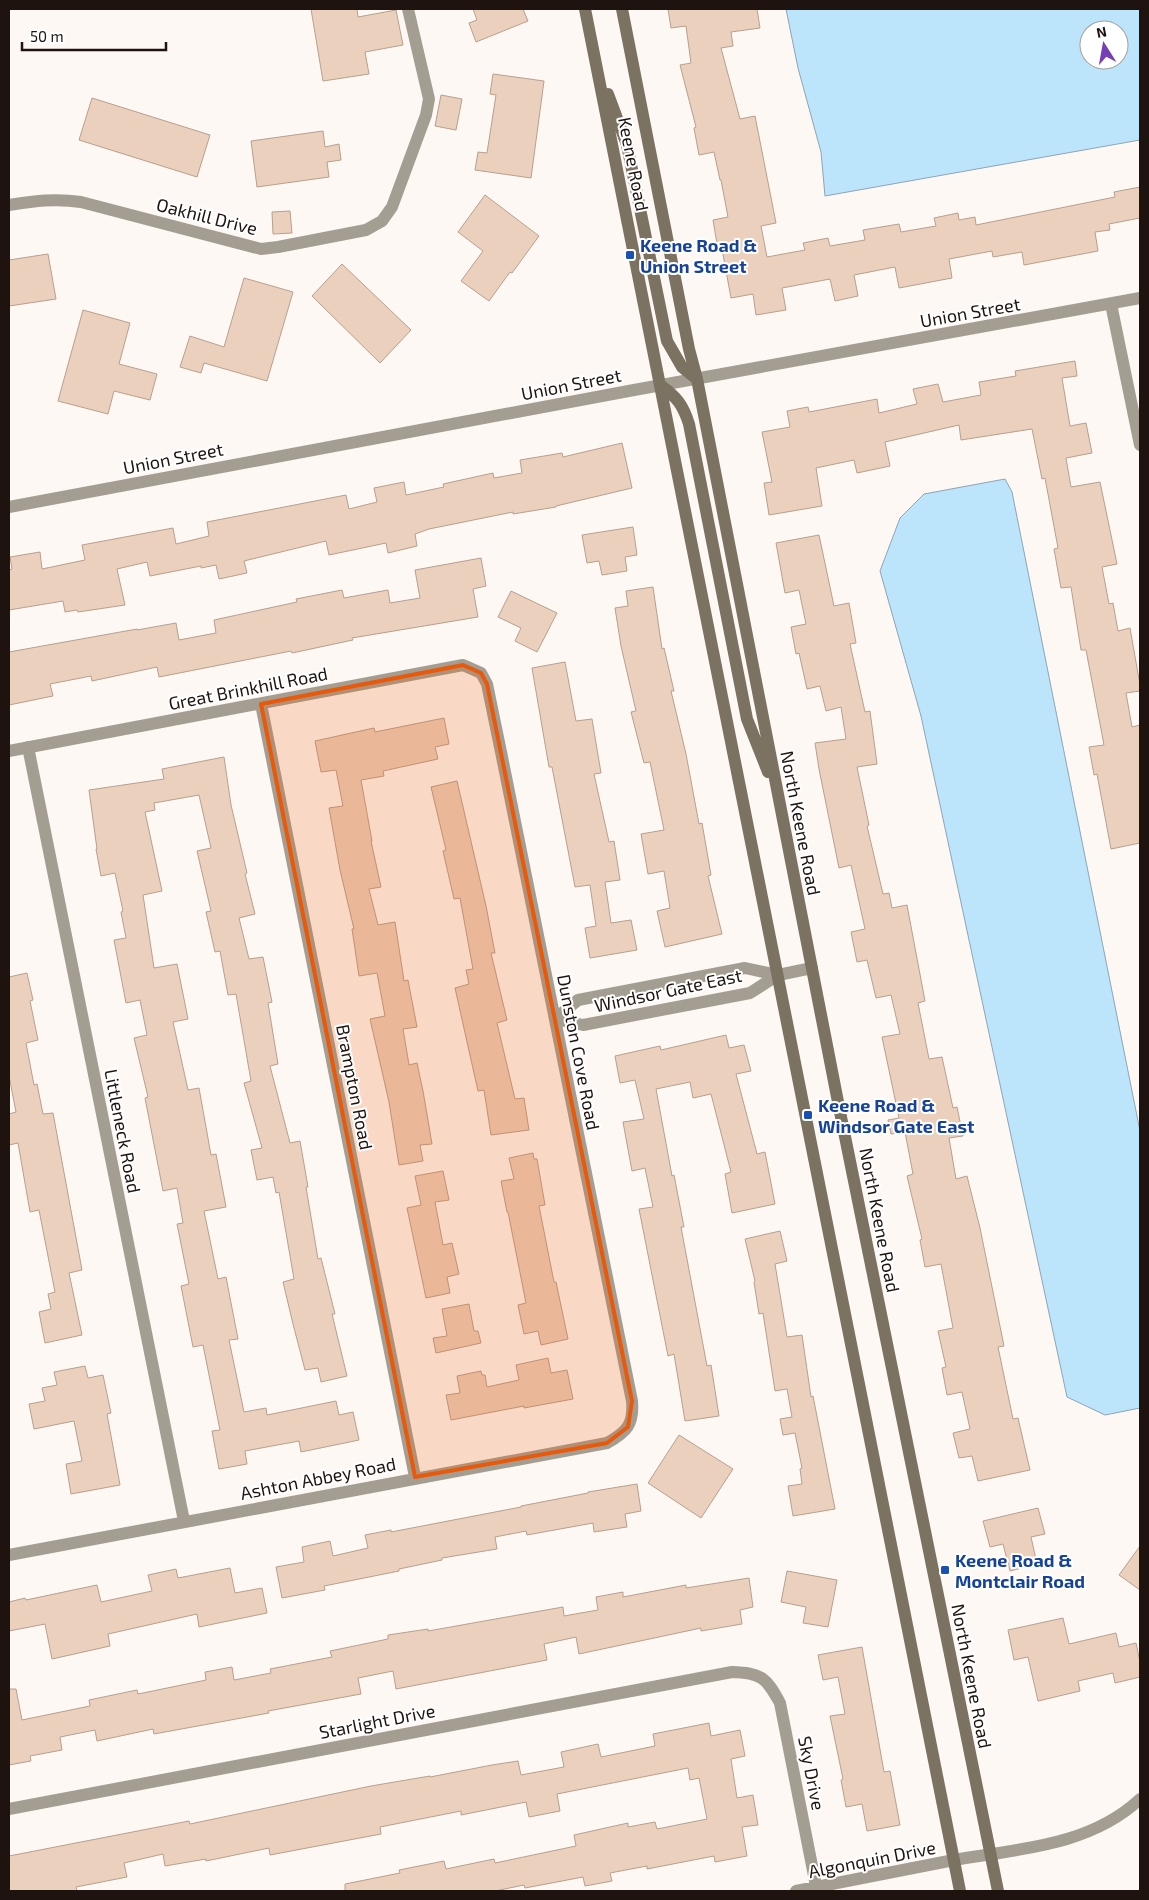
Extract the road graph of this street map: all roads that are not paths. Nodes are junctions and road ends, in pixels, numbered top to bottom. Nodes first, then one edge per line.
1 (408, 9) edge
2 (585, 9) edge
3 (622, 9) edge
4 (595, 59) junction
5 (9, 205) edge
6 (1140, 298) edge
7 (1111, 304) junction
8 (697, 379) junction
9 (660, 385) junction
10 (1140, 445) edge
11 (9, 507) edge
12 (487, 684) joint
13 (261, 704) junction
14 (28, 747) junction
15 (9, 751) edge
16 (779, 799) junction
17 (812, 968) junction
18 (778, 974) junction
19 (554, 1019) junction
20 (628, 1427) joint
21 (415, 1477) junction
22 (184, 1521) junction
23 (9, 1555) edge
24 (752, 1672) joint
25 (1140, 1799) edge
26 (9, 1809) edge
27 (991, 1854) junction
28 (954, 1860) junction
29 (817, 1889) edge
30 (796, 1891) edge
31 (960, 1891) edge
32 (998, 1891) edge

1 - 5 street, Oakhill Drive
2 - 4 main road, Keene Road
3 - 8 main road, Keene Road
4 - 8 main road
4 - 9 main road, Keene Road
6 - 7 street, Union Street
7 - 8 street, Union Street
7 - 10 street
8 - 9 street, Union Street
8 - 16 main road, North Keene Road
9 - 11 street, Union Street
9 - 16 main road
9 - 18 main road
12 - 13 street, Great Brinkhill Road
12 - 19 street, Dunston Cove Road
13 - 14 street, Great Brinkhill Road
13 - 21 street, Brampton Road
14 - 15 street, Great Brinkhill Road
14 - 22 street, Littleneck Road
16 - 17 main road, North Keene Road
17 - 18 street, Windsor Gate East
17 - 27 main road, North Keene Road
18 - 19 street, Windsor Gate East
18 - 19 street, Windsor Gate East
18 - 28 main road
19 - 20 street, Dunston Cove Road
20 - 21 street, Ashton Abbey Road
21 - 22 street, Ashton Abbey Road
22 - 23 street, Ashton Abbey Road
24 - 26 street, Starlight Drive
24 - 29 street, Sky Drive
25 - 27 street, Algonquin Drive
27 - 28 street, Algonquin Drive
27 - 32 main road, North Keene Road
28 - 29 street, Algonquin Drive
28 - 31 main road
29 - 30 street, Algonquin Drive

